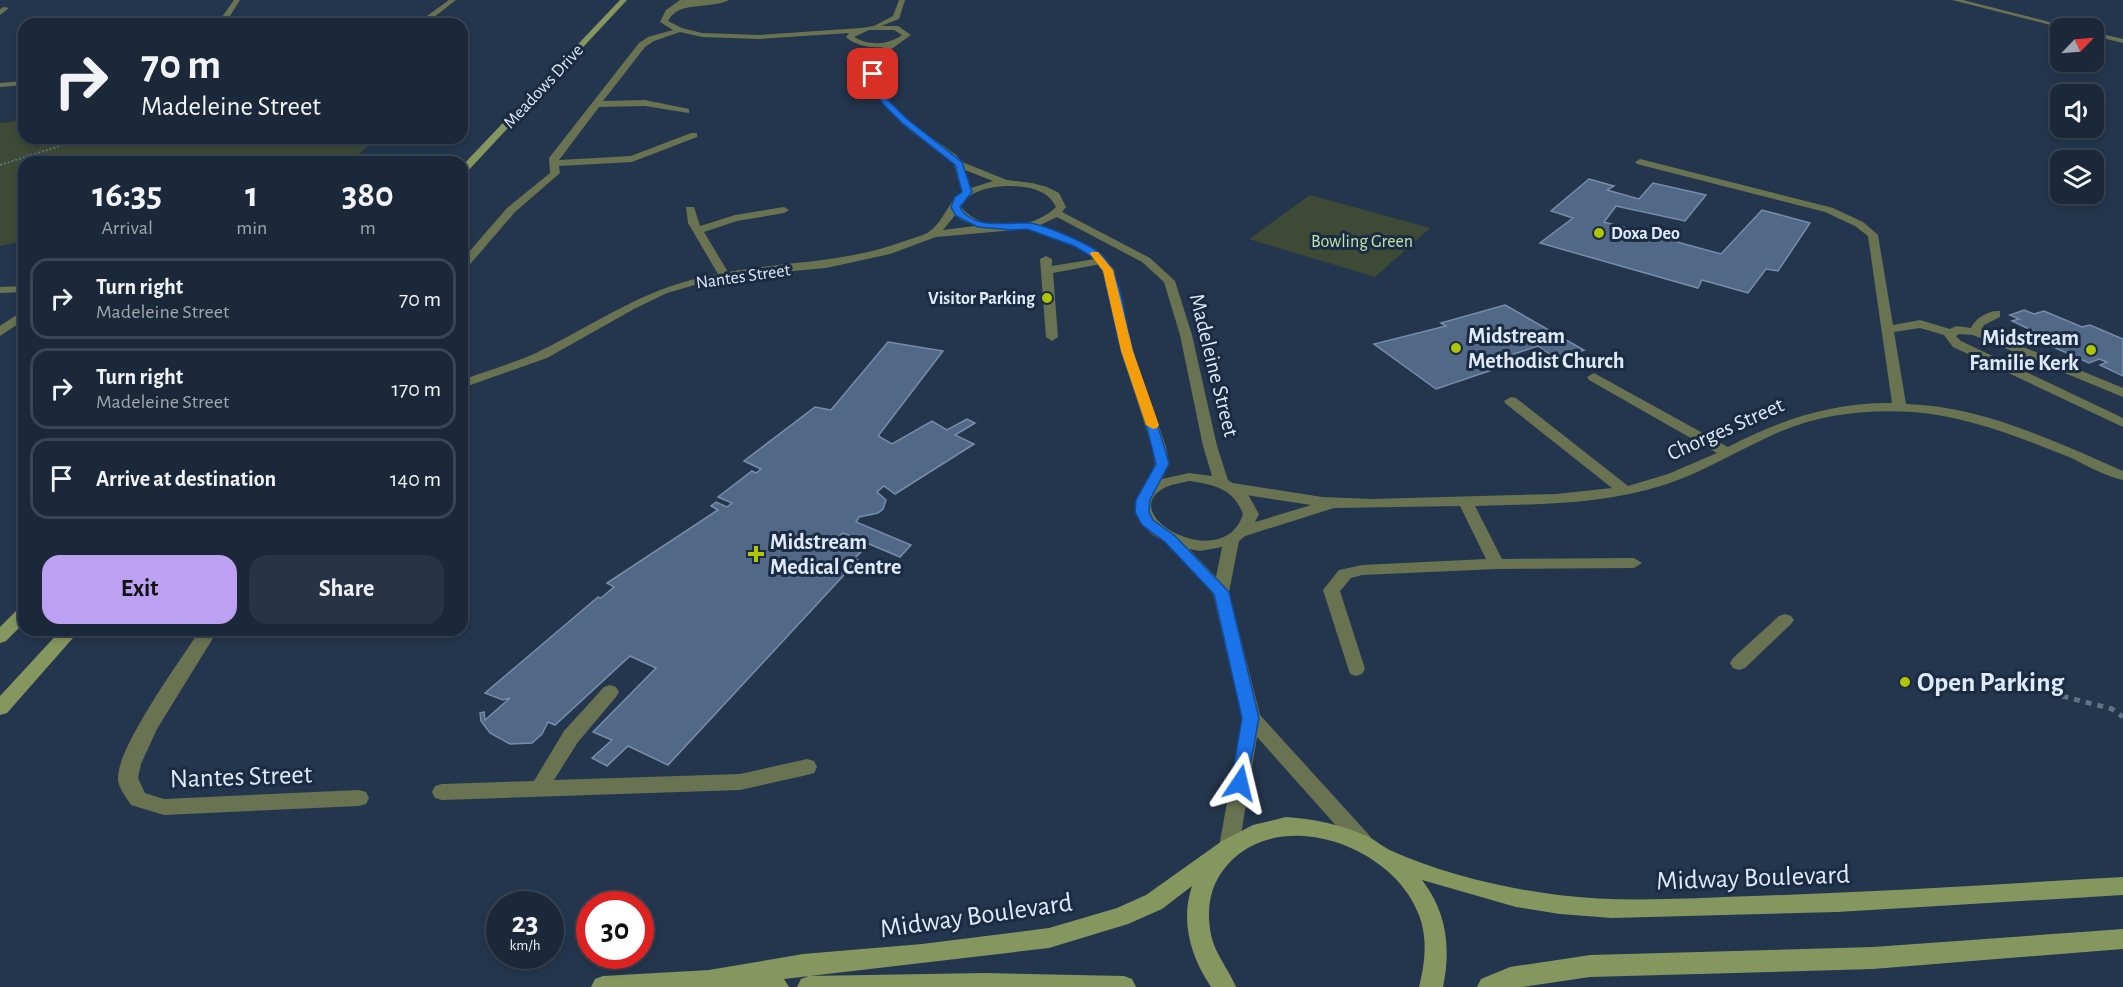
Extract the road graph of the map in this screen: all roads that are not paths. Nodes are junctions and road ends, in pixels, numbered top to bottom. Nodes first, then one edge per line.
1 (236, 0) edge
2 (245, 0) edge
3 (453, 0) edge
4 (624, 0) edge
5 (726, 0) edge
6 (902, 0) edge
7 (1955, 0) edge
8 (684, 1) edge
9 (896, 17) junction
10 (225, 18) edge
11 (428, 18) edge
12 (2050, 23) edge
13 (865, 29) junction
14 (680, 30) junction
15 (901, 30) junction
16 (816, 35) junction
17 (2104, 36) edge
18 (852, 40) junction
19 (2123, 41) edge
20 (895, 42) junction
21 (861, 43) junction
22 (875, 57) junction
23 (18, 84) edge
24 (0, 86) edge
25 (598, 104) junction
26 (686, 111) dead end
27 (694, 135) dead end
28 (1640, 162) dead end
29 (552, 163) junction
30 (959, 164) junction
31 (468, 166) edge
32 (1008, 183) junction
33 (967, 192) junction
34 (956, 207) junction
35 (690, 209) dead end
36 (784, 210) dead end
37 (1057, 213) junction
38 (1028, 226) junction
39 (996, 227) junction
40 (698, 230) junction
41 (934, 234) junction
42 (468, 260) edge
43 (1101, 261) junction
44 (724, 275) junction
45 (18, 289) edge
46 (0, 290) edge
47 (1996, 314) dead end
48 (18, 318) edge
49 (1887, 330) junction
50 (0, 332) edge
51 (1975, 332) junction
52 (1950, 333) junction
53 (1052, 337) dead end
54 (1594, 377) dead end
55 (468, 382) edge
56 (2123, 393) edge
57 (1511, 401) dead end
58 (1899, 405) junction
59 (2123, 423) edge
60 (1727, 453) junction
61 (2123, 476) edge
62 (1227, 485) junction
63 (1150, 490) junction
64 (1626, 491) junction
65 (1465, 502) junction
66 (1334, 503) junction
67 (1237, 535) junction
68 (1170, 539) junction
69 (1634, 563) dead end
70 (1497, 564) junction
71 (1221, 592) junction
72 (18, 618) edge
73 (1785, 620) dead end
74 (0, 635) edge
75 (66, 636) edge
76 (205, 636) edge
77 (1739, 663) dead end
78 (1356, 669) dead end
79 (610, 692) dead end
80 (0, 708) edge
81 (1251, 718) junction
82 (807, 767) dead end
83 (540, 788) junction
84 (442, 792) dead end
85 (359, 798) dead end
86 (1363, 842) junction
87 (1229, 847) junction
88 (1390, 860) junction
89 (2123, 886) edge
90 (2123, 939) edge
91 (709, 981) junction
92 (603, 987) edge
93 (777, 987) edge
94 (809, 987) edge
95 (1124, 987) edge
96 (1224, 987) edge
97 (1431, 987) edge
98 (1489, 987) edge

1 - 2 street
1 - 10 street
3 - 11 street
4 - 31 street, Meadows Drive
5 - 8 street
6 - 9 street
7 - 12 street
8 - 14 street
9 - 13 street
9 - 15 street
13 - 15 street
13 - 16 street
13 - 18 street
14 - 16 street
14 - 25 street
15 - 20 street
16 - 18 street
17 - 19 street
18 - 21 street
20 - 21 street
20 - 22 street
21 - 22 street
22 - 30 street
23 - 24 street
25 - 26 street
25 - 29 street
27 - 29 street
28 - 49 street
29 - 42 street
30 - 32 street
30 - 33 street
32 - 33 street
32 - 37 street
33 - 34 street
34 - 39 street
34 - 41 street
35 - 40 street
36 - 40 street
37 - 38 street
37 - 62 street, Madeleine Street
38 - 39 street
38 - 43 street
39 - 41 street, Nantes Street
40 - 44 street
41 - 44 street, Nantes Street
43 - 53 street
43 - 63 street
44 - 55 street, Nantes Street
45 - 46 street
47 - 51 street
48 - 50 street
49 - 52 street
49 - 58 street
51 - 52 street
51 - 56 street
52 - 59 street
54 - 60 street
57 - 64 street
58 - 60 street, Chorges Street
58 - 61 street, Chorges Street
60 - 64 street, Chorges Street
62 - 63 street
62 - 66 street, Chorges Street
62 - 67 street, Madeleine Street
63 - 68 street
64 - 65 street, Chorges Street
65 - 66 street, Chorges Street
65 - 70 street
66 - 67 street, Chorges Street
67 - 68 street
67 - 71 street, Madeleine Street
68 - 71 street
69 - 70 street
70 - 78 street
71 - 81 street, Madeleine Street
72 - 74 street
73 - 77 street
75 - 80 street
76 - 85 street, Nantes Street
79 - 83 street
81 - 86 street, Madeleine Street
81 - 87 street, Madeleine Street
82 - 83 street
83 - 84 street
86 - 87 street, Midway Boulevard
86 - 88 street, Midway Boulevard
87 - 91 street, Midway Boulevard
87 - 96 street, Midway Boulevard
88 - 89 street, Midway Boulevard
88 - 97 street, Midway Boulevard
90 - 98 street
91 - 92 street, Midway Boulevard
91 - 93 street, Midway Boulevard
94 - 95 street

